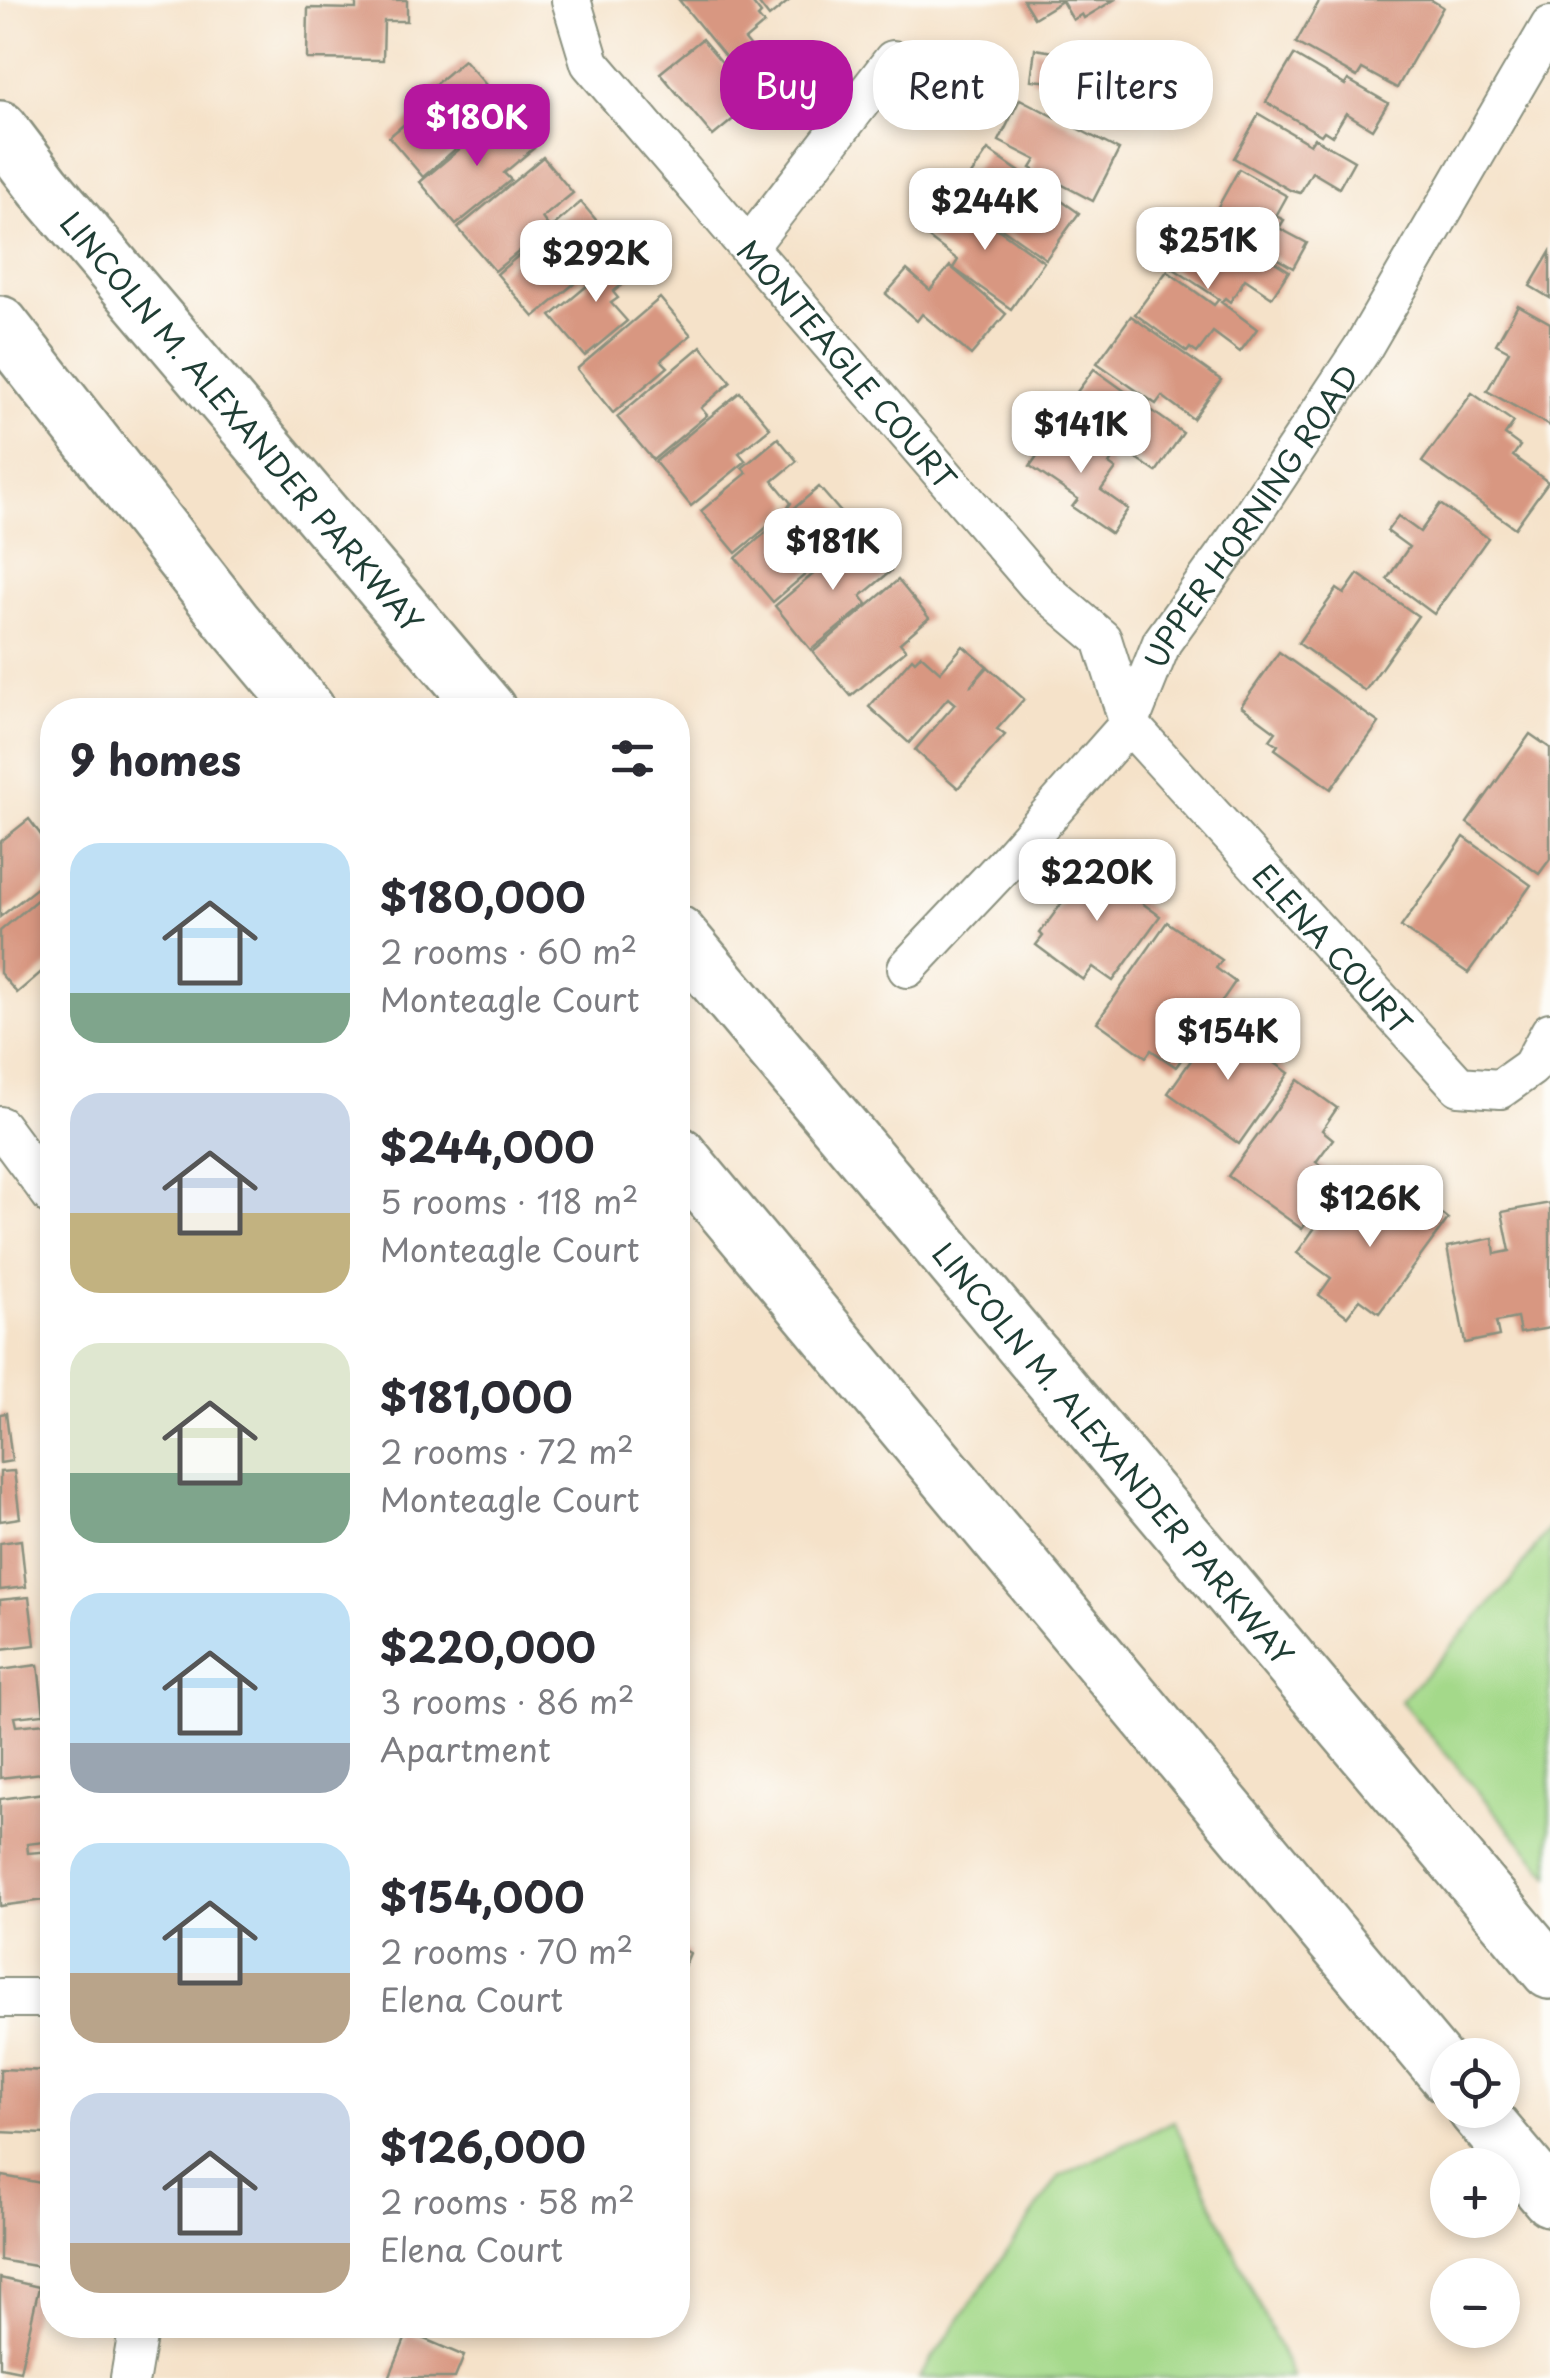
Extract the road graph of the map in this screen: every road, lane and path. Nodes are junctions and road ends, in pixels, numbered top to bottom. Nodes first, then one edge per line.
1 (571, 0) edge
2 (1550, 26) edge
3 (873, 86) edge
4 (0, 128) edge
5 (749, 246) junction
6 (0, 324) edge
7 (297, 698) edge
8 (478, 698) edge
9 (1128, 724) junction
10 (690, 948) edge
11 (906, 968) dead end
12 (1550, 1032) edge
13 (0, 1126) edge
14 (690, 1168) edge
15 (40, 1180) edge
16 (1550, 1970) edge
17 (0, 1998) edge
18 (40, 1998) edge
19 (1430, 2054) edge
20 (1491, 2128) edge
21 (1550, 2198) edge
22 (138, 2338) edge
23 (130, 2378) edge

1 - 5 street, MONTEAGLE COURT
2 - 9 street, UPPER HORNING ROAD
3 - 5 street
4 - 8 highway, LINCOLN M. ALEXANDER PARKWAY
5 - 9 street, MONTEAGLE COURT
6 - 7 highway
9 - 11 street, UPPER HORNING ROAD
9 - 12 street, ELENA COURT
10 - 16 highway, LINCOLN M. ALEXANDER PARKWAY
13 - 15 street
14 - 19 highway
17 - 18 street
20 - 21 highway
22 - 23 street

